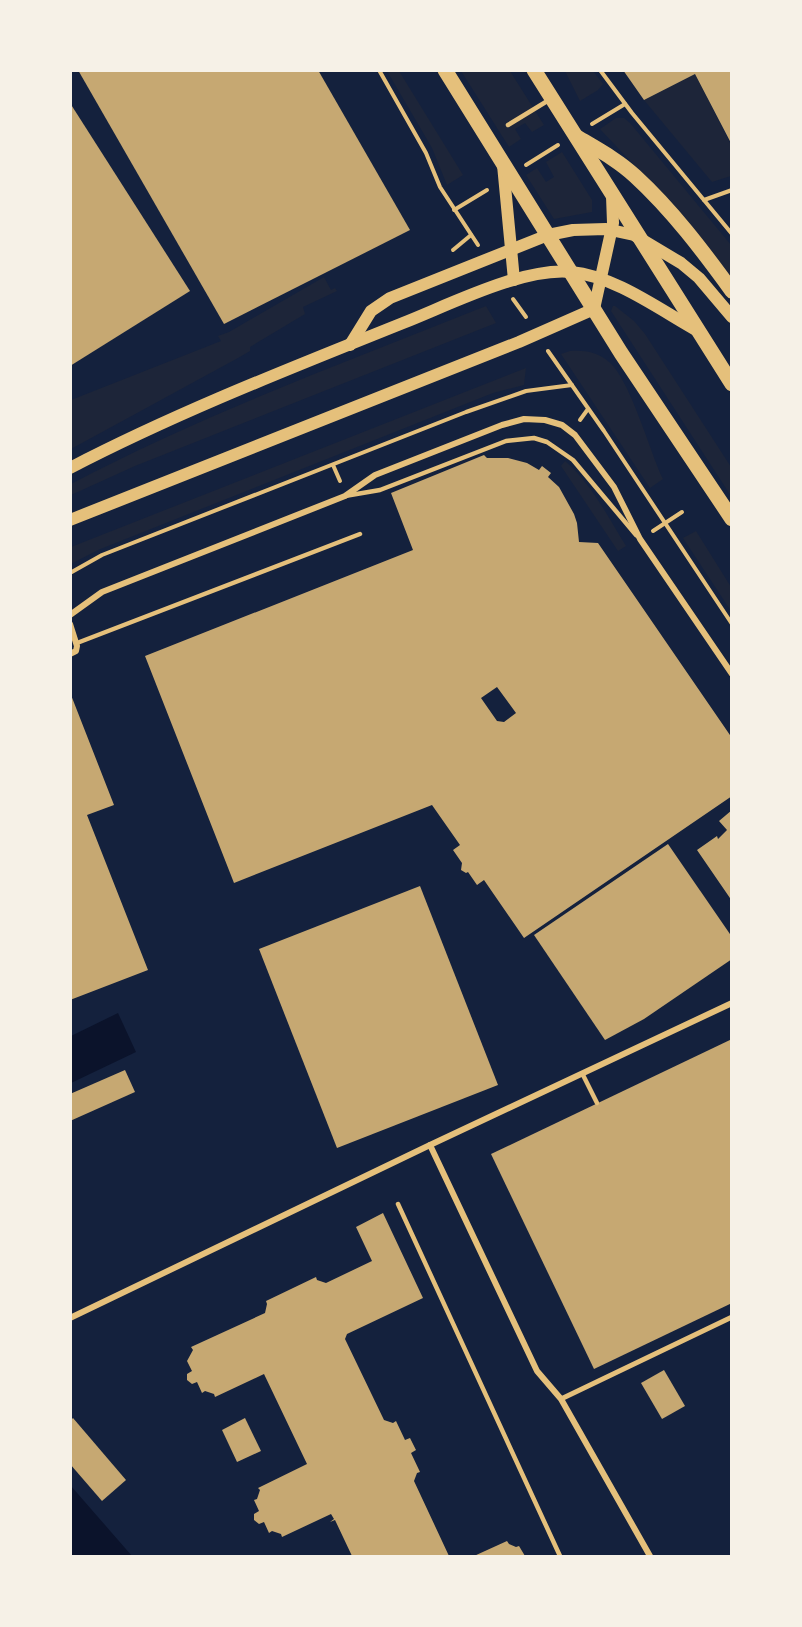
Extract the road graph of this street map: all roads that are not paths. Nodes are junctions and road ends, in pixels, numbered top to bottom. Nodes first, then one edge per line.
1 (445, 70) edge
2 (534, 70) edge
3 (552, 99) junction
4 (508, 125) dead end
5 (575, 135) junction
6 (502, 162) junction
7 (612, 195) junction
8 (612, 229) junction
9 (548, 235) junction
10 (639, 238) junction
11 (511, 250) junction
12 (571, 272) junction
13 (601, 279) junction
14 (514, 280) junction
15 (732, 291) edge
16 (594, 309) junction
17 (732, 317) edge
18 (699, 332) junction
19 (350, 345) junction
20 (732, 384) edge
21 (70, 468) edge
22 (345, 496) junction
23 (732, 519) edge
24 (70, 520) edge
25 (360, 534) dead end
26 (640, 539) junction
27 (70, 615) edge
28 (70, 624) edge
29 (77, 643) junction
30 (70, 654) edge
31 (732, 674) edge
32 (732, 1003) edge
33 (583, 1075) junction
34 (597, 1103) dead end
35 (430, 1145) junction
36 (398, 1204) dead end
37 (732, 1317) edge
38 (70, 1318) edge
39 (561, 1399) junction
40 (560, 1557) edge
41 (650, 1557) edge

1 - 6 main road
2 - 3 main road
3 - 4 lane
3 - 5 main road
5 - 7 main road
5 - 15 main road
6 - 9 main road
6 - 11 main road
7 - 8 main road
7 - 10 main road
8 - 9 main road
8 - 10 main road
8 - 13 main road
9 - 11 main road
9 - 12 main road
10 - 17 main road
10 - 18 main road
11 - 14 main road
11 - 19 main road
12 - 13 main road
12 - 14 main road
12 - 16 main road
13 - 16 main road
13 - 18 main road
14 - 19 main road
16 - 23 main road
16 - 24 main road
18 - 20 main road
19 - 21 main road
22 - 26 lane
22 - 26 street
22 - 27 street
25 - 29 lane
26 - 31 street
28 - 29 street
29 - 30 street
32 - 33 street
33 - 34 lane
33 - 35 street
35 - 38 street
35 - 39 street
36 - 40 lane
37 - 39 street
39 - 41 street

